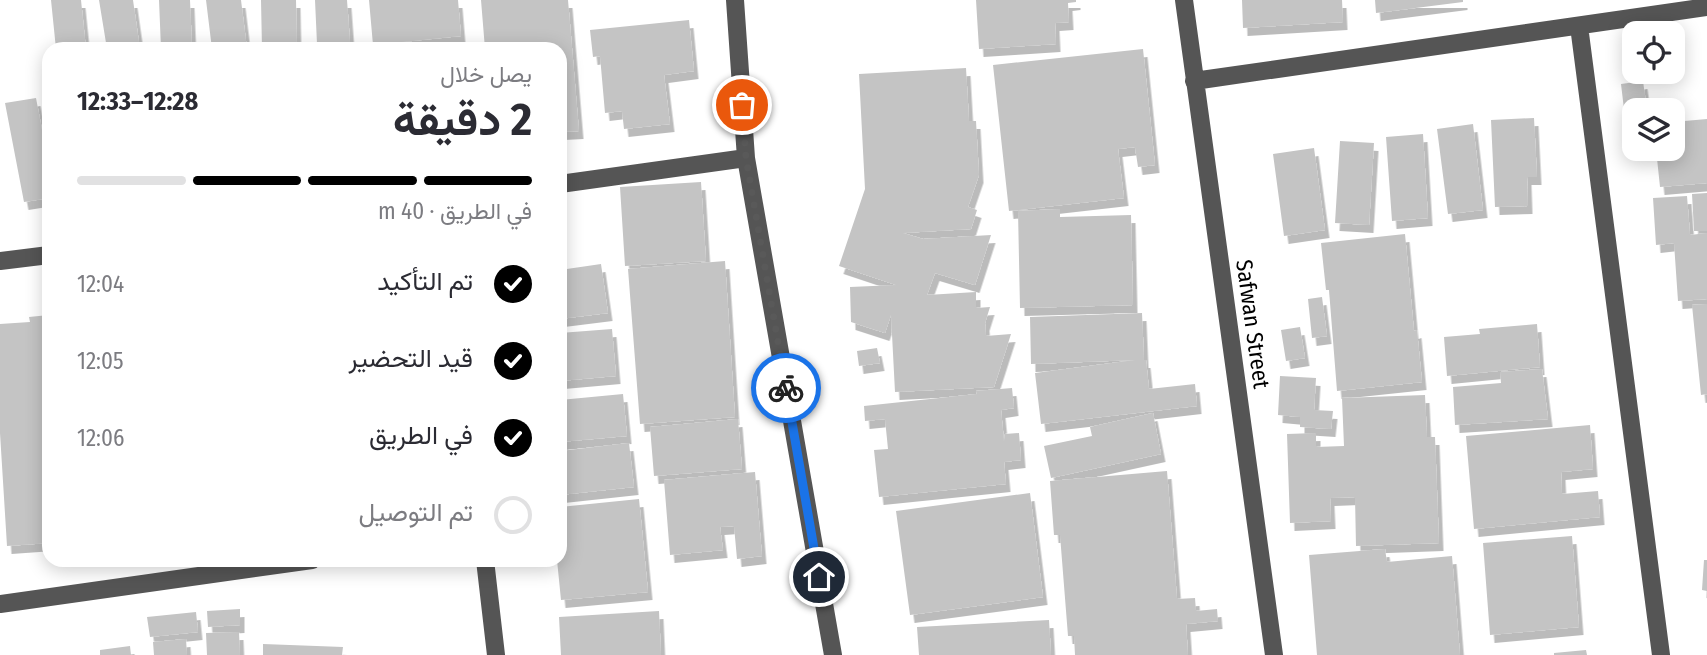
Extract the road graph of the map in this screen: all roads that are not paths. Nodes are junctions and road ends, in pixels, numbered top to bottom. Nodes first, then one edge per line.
1 (735, 0) edge
2 (1184, 0) edge
3 (1707, 7) edge
4 (1578, 26) junction
5 (1194, 81) junction
6 (746, 158) junction
7 (567, 183) edge
8 (42, 255) edge
9 (0, 261) edge
10 (263, 567) edge
11 (486, 567) edge
12 (0, 604) edge
13 (496, 655) edge
14 (833, 655) edge
15 (1274, 655) edge
16 (1661, 655) edge

1 - 6 street
2 - 5 street, Safwan Street
3 - 4 street
4 - 5 street
4 - 16 street
5 - 15 street, Safwan Street
6 - 7 street
6 - 14 street
8 - 9 street
10 - 12 street
11 - 13 street

